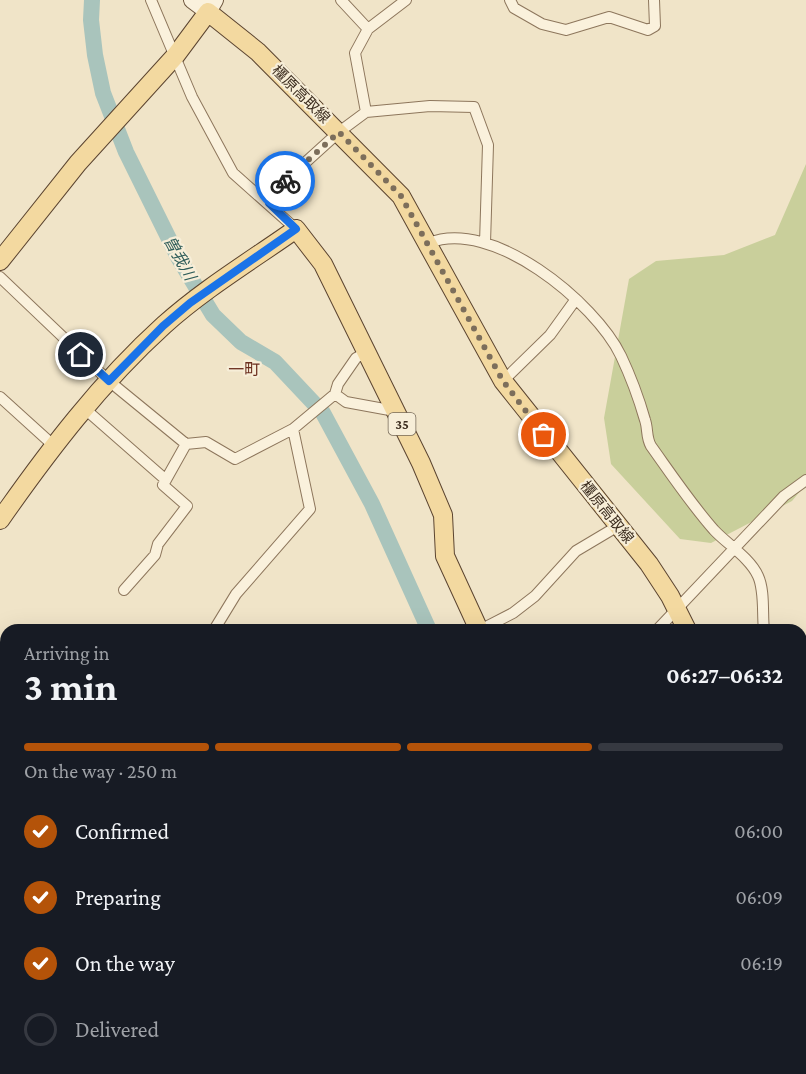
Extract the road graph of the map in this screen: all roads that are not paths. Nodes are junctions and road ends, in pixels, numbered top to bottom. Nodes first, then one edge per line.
1 (152, 0) edge
2 (192, 0) edge
3 (341, 0) edge
4 (406, 0) edge
5 (510, 0) edge
6 (654, 0) edge
7 (211, 6) edge
8 (368, 29) junction
9 (176, 55) junction
10 (366, 112) junction
11 (339, 132) junction
12 (269, 203) junction
13 (296, 229) junction
14 (429, 243) junction
15 (485, 243) junction
16 (0, 261) edge
17 (0, 277) edge
18 (576, 299) junction
19 (365, 353) junction
20 (109, 381) junction
21 (503, 381) junction
22 (333, 395) junction
23 (0, 397) edge
24 (85, 409) junction
25 (395, 411) junction
26 (297, 425) junction
27 (186, 444) junction
28 (53, 445) junction
29 (166, 480) junction
30 (806, 480) edge
31 (0, 520) edge
32 (618, 526) junction
33 (734, 550) junction
34 (124, 590) dead end
35 (677, 609) junction
36 (218, 624) edge
37 (477, 624) edge
38 (492, 624) edge
39 (663, 624) edge
40 (684, 624) edge
41 (763, 624) edge

1 - 9 street
2 - 7 street
3 - 8 street
4 - 8 street
5 - 6 street
7 - 9 main road
7 - 11 main road, 橿原高取線
8 - 10 street
9 - 12 street
9 - 16 main road
10 - 11 street
10 - 15 street
11 - 12 street
11 - 14 main road, 橿原高取線
12 - 13 street
13 - 19 main road, 35
13 - 20 main road
14 - 15 street
14 - 21 main road, 橿原高取線
15 - 18 street
17 - 20 street
18 - 21 street
18 - 33 street
19 - 22 street
19 - 25 main road, 35
20 - 24 main road
20 - 27 street
21 - 32 main road, 橿原高取線
22 - 25 street
22 - 26 street
23 - 28 street
24 - 28 main road
24 - 29 street
25 - 37 main road, 35
26 - 27 street
26 - 36 street
27 - 29 street
28 - 31 main road
29 - 34 street
30 - 33 street
32 - 35 main road, 橿原高取線
32 - 38 street
33 - 35 street
33 - 41 street
35 - 39 street
35 - 40 main road, 橿原高取線

